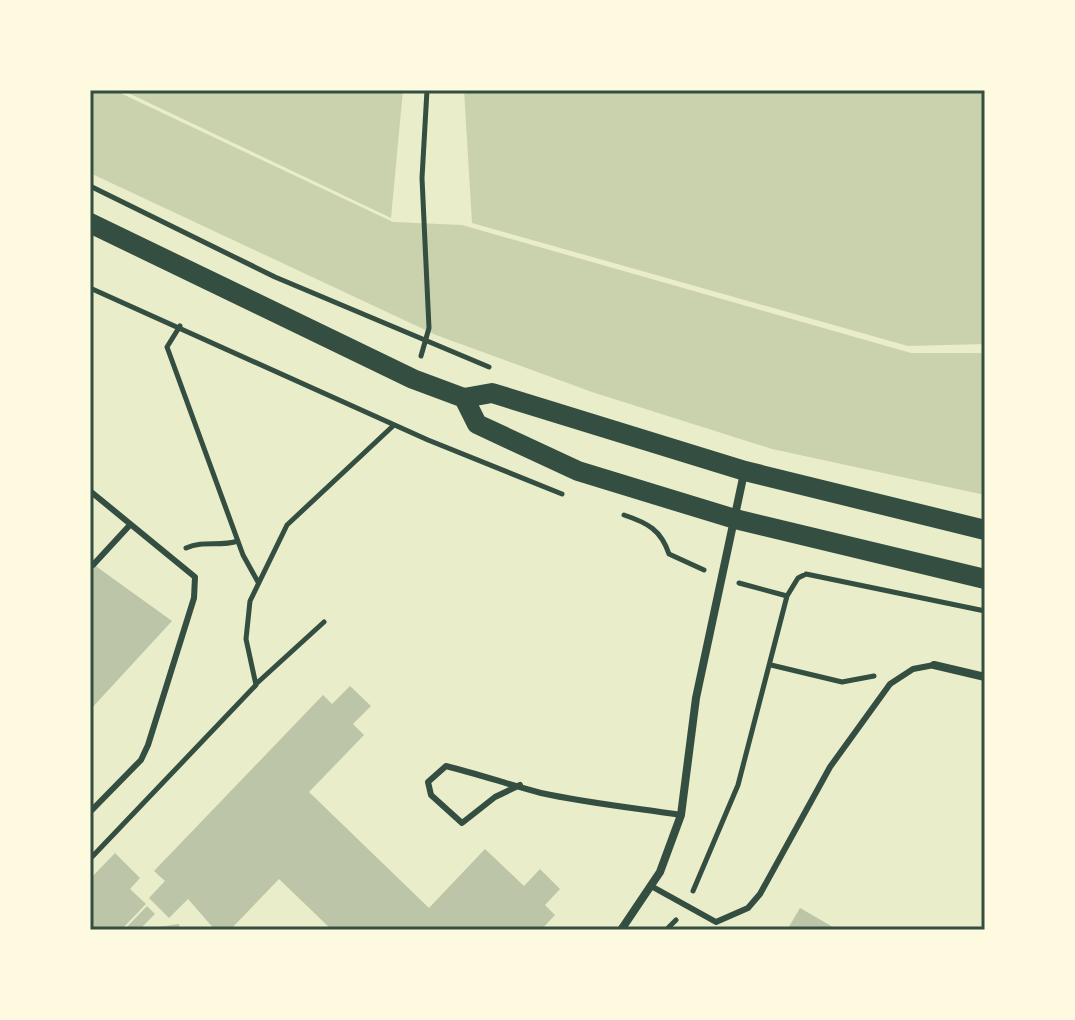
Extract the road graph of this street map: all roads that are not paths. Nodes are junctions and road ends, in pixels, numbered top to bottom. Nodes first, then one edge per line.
1 (90, 223) edge
2 (464, 398) junction
3 (745, 471) junction
4 (90, 491) edge
5 (735, 519) junction
6 (129, 526) junction
7 (985, 530) edge
8 (93, 565) dead end
9 (985, 579) edge
10 (934, 665) joint
11 (985, 677) edge
12 (520, 785) junction
13 (90, 812) edge
14 (681, 815) junction
15 (651, 886) junction
16 (716, 922) junction
17 (621, 930) edge
18 (710, 930) edge

1 - 2 main road
2 - 3 main road
2 - 5 main road
3 - 5 street
3 - 7 main road
4 - 6 lane
5 - 9 main road
5 - 14 street
6 - 8 lane
6 - 13 lane
10 - 11 street
10 - 16 lane
12 - 12 lane
12 - 14 lane
14 - 15 street
15 - 16 lane
15 - 17 street
16 - 18 lane

